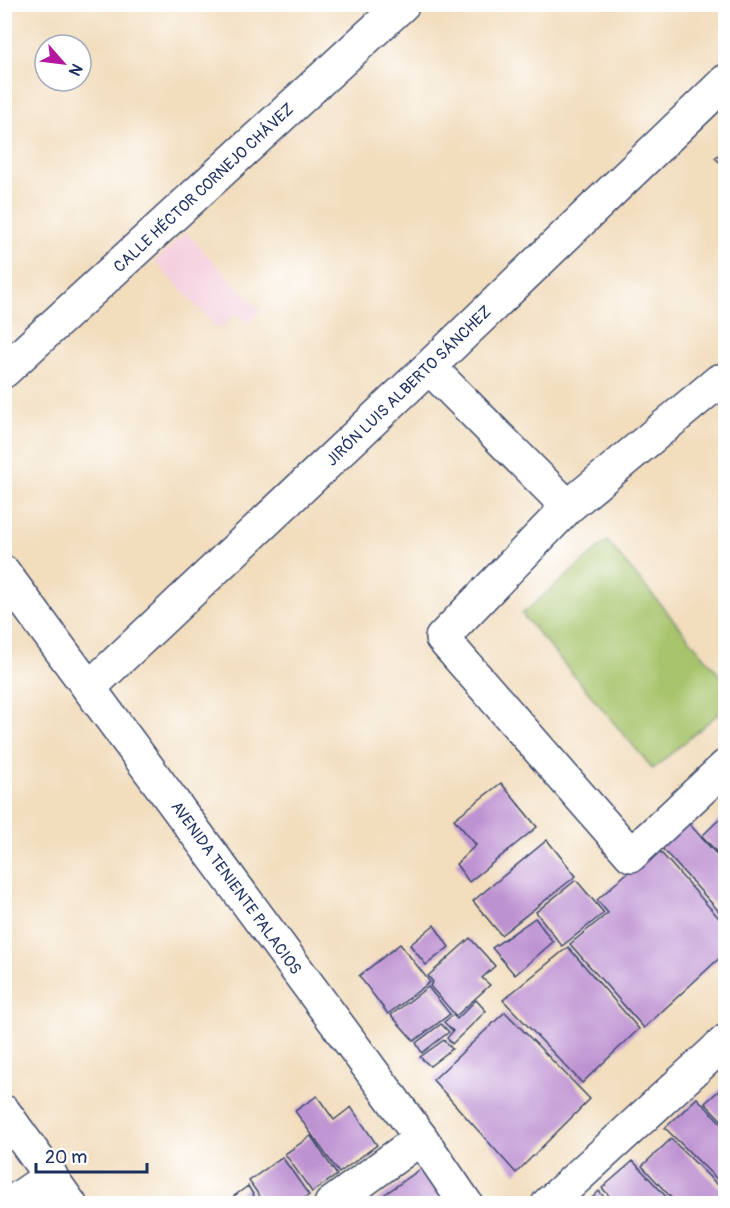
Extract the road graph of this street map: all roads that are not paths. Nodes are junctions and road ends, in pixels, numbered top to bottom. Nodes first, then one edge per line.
1 (403, 4) edge
2 (726, 81) edge
3 (429, 367) junction
4 (4, 371) edge
5 (726, 388) edge
6 (568, 507) junction
7 (4, 573) edge
8 (89, 688) junction
9 (726, 766) edge
10 (726, 1041) edge
11 (4, 1112) edge
12 (421, 1138) junction
13 (51, 1176) junction
14 (10, 1203) edge
15 (70, 1203) edge
16 (331, 1203) edge
17 (466, 1203) edge
18 (548, 1203) edge

1 - 4 street, CALLE HÉCTOR CORNEJO CHÁVEZ
2 - 3 street, JIRÓN LUIS ALBERTO SÁNCHEZ
3 - 6 street
3 - 8 street, JIRÓN LUIS ALBERTO SÁNCHEZ
5 - 6 street
6 - 9 street
7 - 8 street, AVENIDA TENIENTE PALACIOS
8 - 12 street, AVENIDA TENIENTE PALACIOS
10 - 18 street
11 - 13 street
12 - 16 street
12 - 17 street, AVENIDA TENIENTE PALACIOS
13 - 14 street
13 - 15 street

